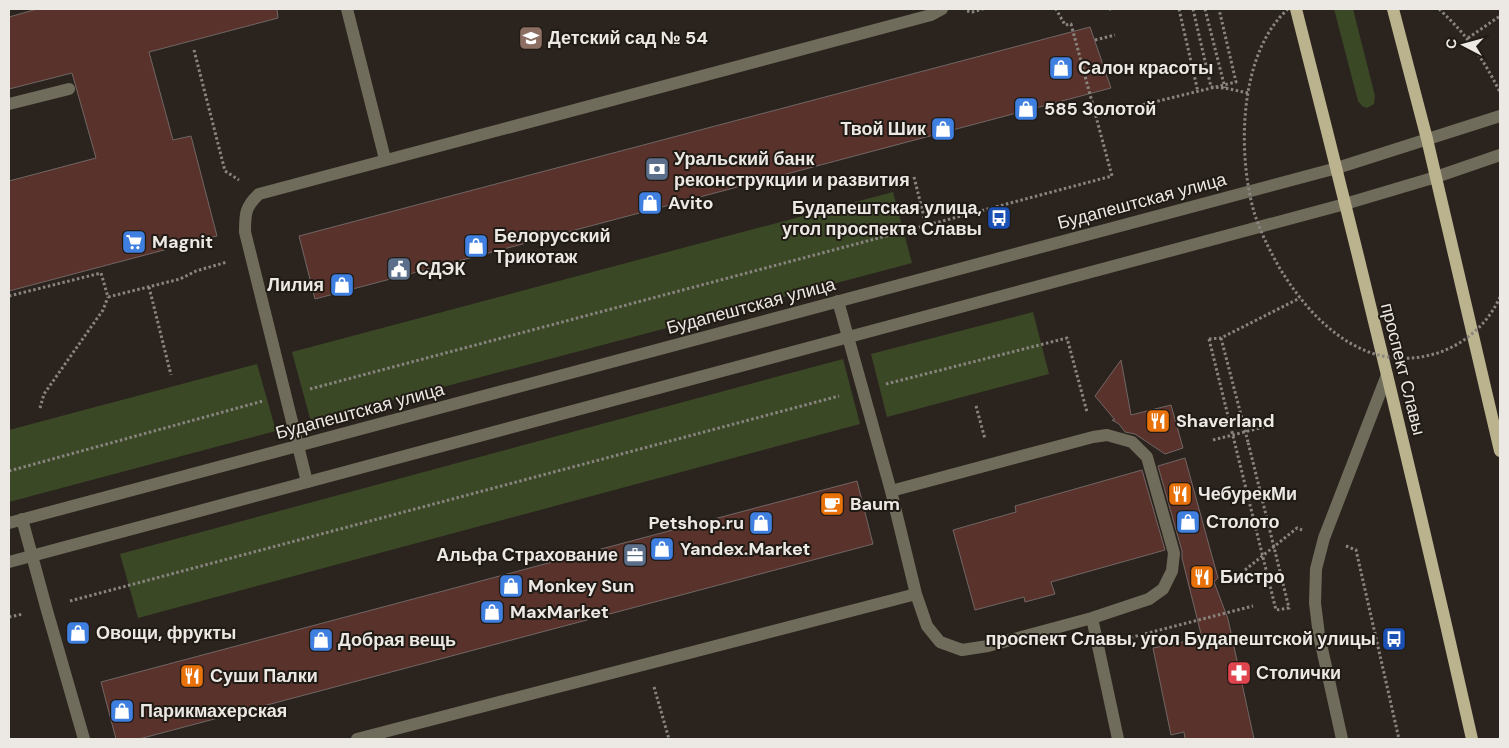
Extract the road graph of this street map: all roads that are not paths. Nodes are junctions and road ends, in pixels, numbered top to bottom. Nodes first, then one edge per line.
1 (347, 9) edge
2 (942, 9) edge
3 (1296, 9) edge
4 (1393, 9) edge
5 (69, 89) dead end
6 (9, 104) edge
7 (1500, 116) edge
8 (1427, 139) junction
9 (1500, 155) edge
10 (385, 159) junction
11 (1337, 168) junction
12 (1436, 177) junction
13 (1345, 204) junction
14 (838, 301) junction
15 (849, 338) junction
16 (1387, 375) junction
17 (297, 446) junction
18 (1500, 451) edge
19 (307, 482) junction
20 (891, 491) junction
21 (22, 519) junction
22 (9, 523) edge
23 (32, 556) junction
24 (9, 562) edge
25 (916, 594) junction
26 (1092, 618) junction
27 (84, 739) edge
28 (357, 739) edge
29 (1118, 739) edge
30 (1342, 739) edge
31 (1472, 739) edge

1 - 10 street
2 - 10 street
3 - 11 main road, проспект Славы
4 - 8 main road
5 - 6 street
7 - 8 street, Будапештская улица
8 - 11 street, Будапештская улица
8 - 12 main road
9 - 12 street
10 - 17 street
11 - 13 main road, проспект Славы
11 - 14 street, Будапештская улица
12 - 13 street
12 - 18 main road
13 - 15 street
13 - 16 main road, проспект Славы
14 - 15 street
14 - 17 street, Будапештская улица
15 - 19 street
15 - 20 street
16 - 30 street
16 - 31 main road, проспект Славы
17 - 19 street
17 - 21 street, Будапештская улица
19 - 23 street
20 - 25 street
20 - 26 street
21 - 22 street, Будапештская улица
21 - 23 street
23 - 24 street
23 - 27 street
25 - 26 street
25 - 28 street
26 - 29 street

